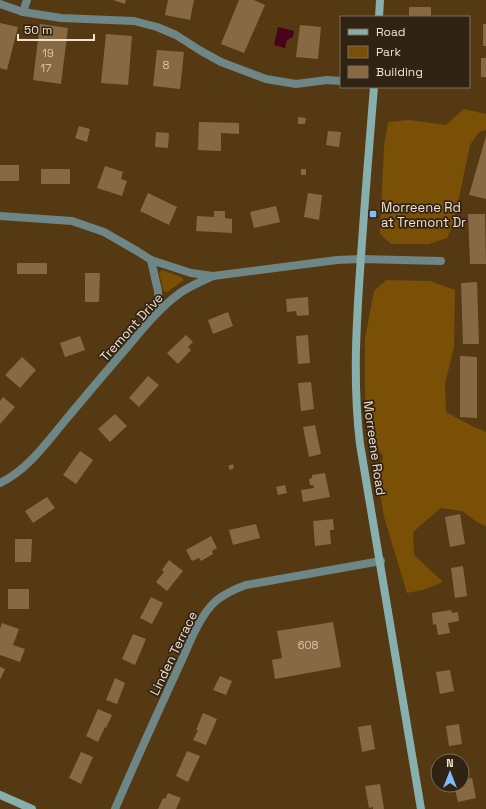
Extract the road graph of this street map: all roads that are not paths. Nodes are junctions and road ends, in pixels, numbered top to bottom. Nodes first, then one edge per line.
1 (27, 0) edge
2 (380, 0) edge
3 (0, 4) edge
4 (23, 12) junction
5 (379, 16) edge
6 (340, 81) edge
7 (374, 88) edge
8 (0, 216) edge
9 (361, 259) junction
10 (151, 260) junction
11 (441, 261) dead end
12 (213, 276) junction
13 (159, 311) junction
14 (0, 483) edge
15 (381, 561) junction
16 (0, 795) edge
17 (32, 809) edge
18 (115, 809) edge
19 (421, 809) edge

1 - 4 street
2 - 5 street
3 - 4 street
4 - 6 street
7 - 9 street, Morreene Road
8 - 10 street
9 - 11 street, Tremont Drive
9 - 12 street, Tremont Drive
9 - 15 street, Morreene Road
10 - 12 street
10 - 13 street
12 - 13 street, Tremont Drive
13 - 14 street, Tremont Drive
15 - 18 street, Linden Terrace
15 - 19 street, Morreene Road
16 - 17 street

